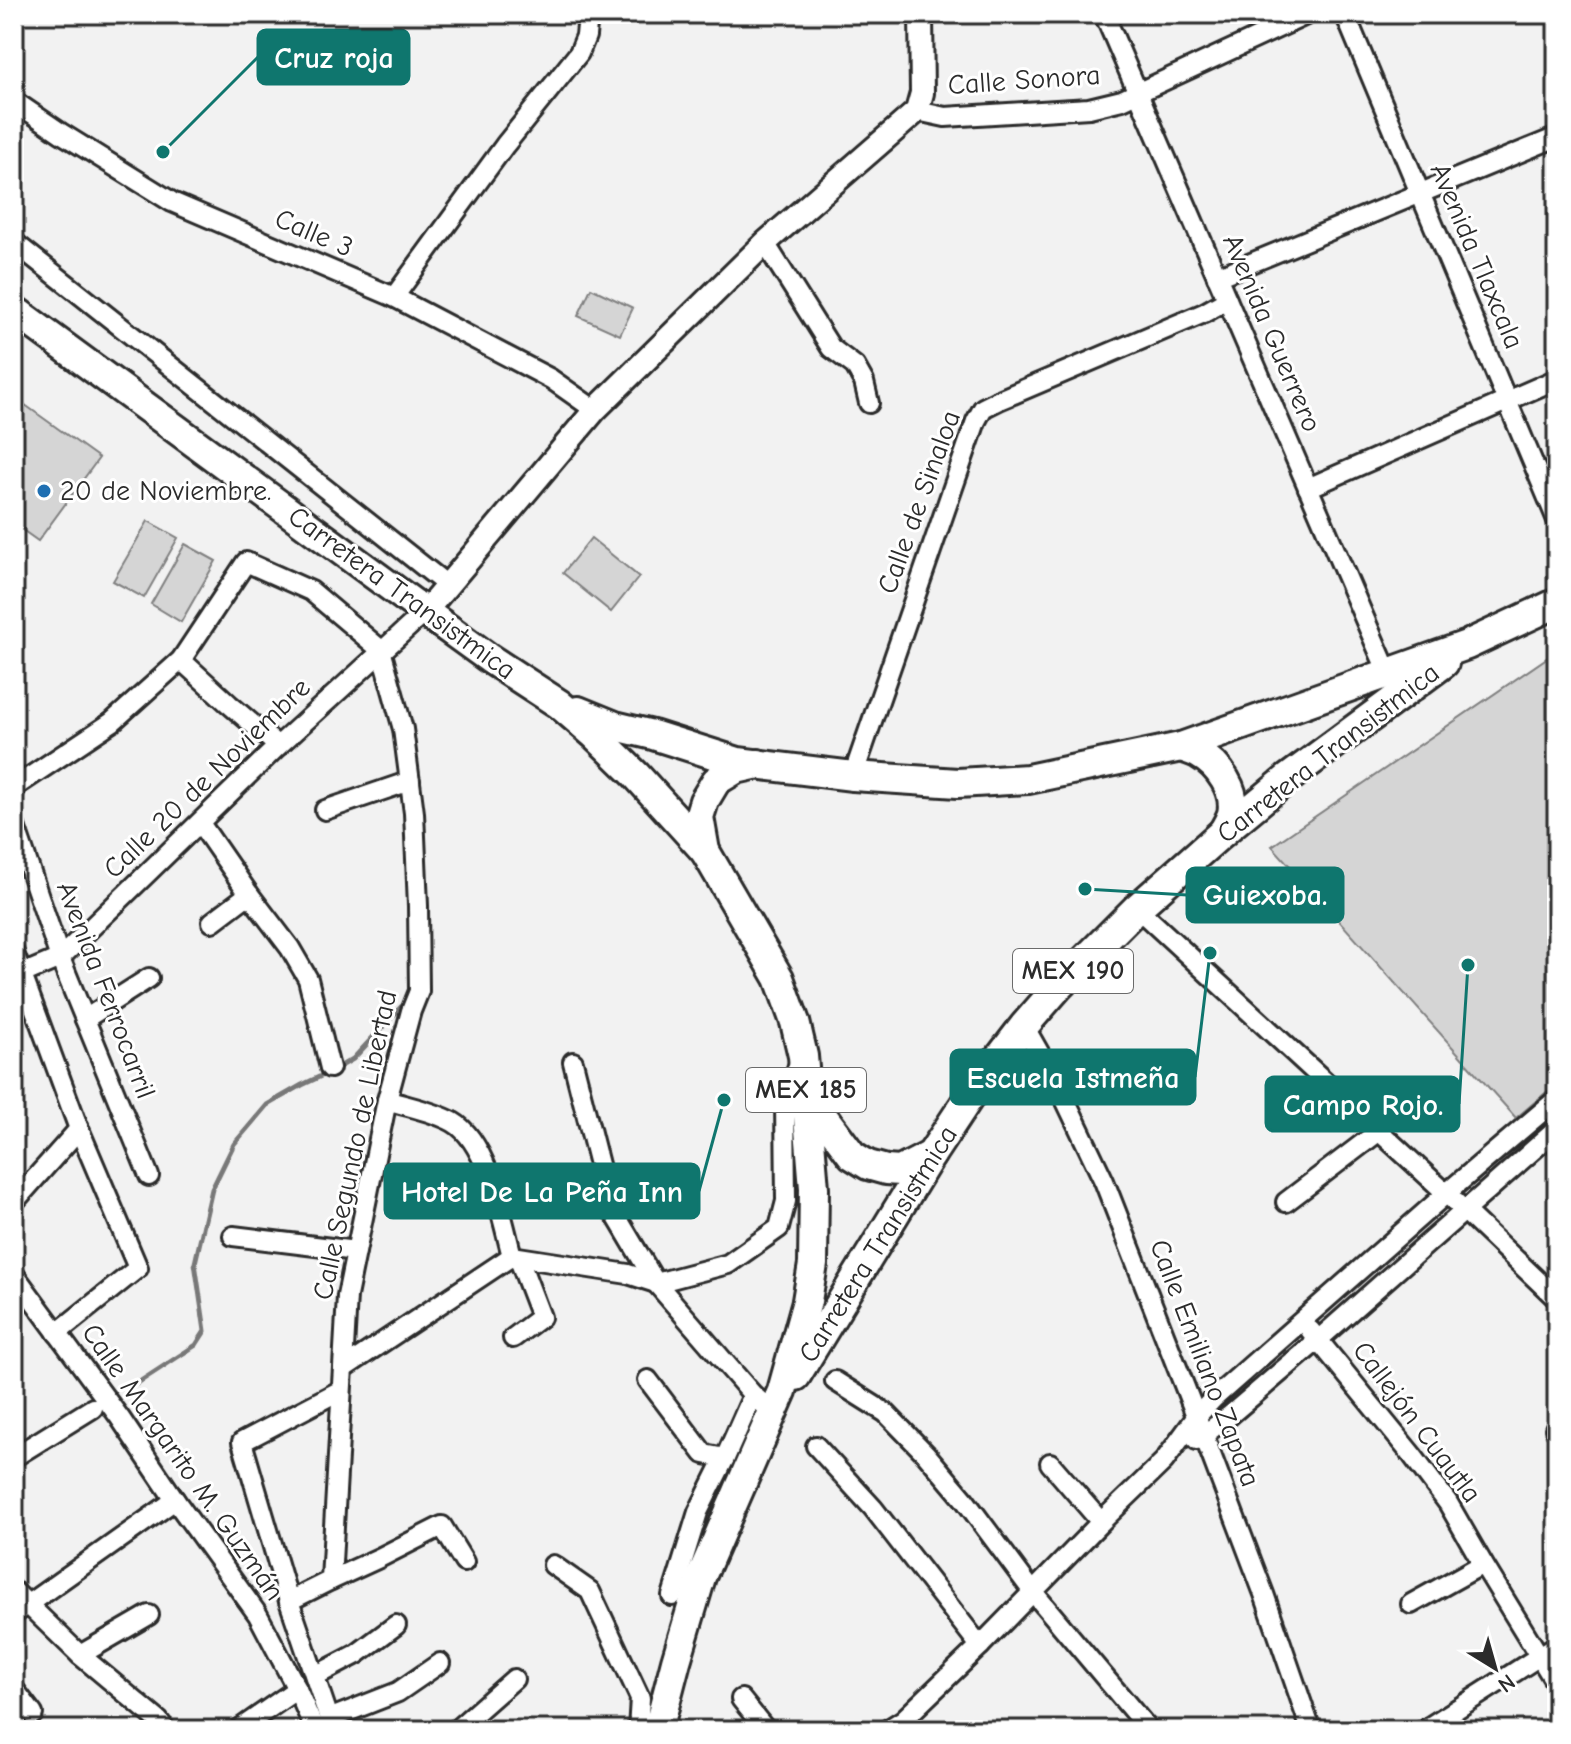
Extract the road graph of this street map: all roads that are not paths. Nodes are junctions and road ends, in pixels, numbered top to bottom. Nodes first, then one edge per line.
1 (588, 14) edge
2 (921, 14) edge
3 (934, 14) edge
4 (1104, 14) edge
5 (1308, 14) edge
6 (1345, 14) edge
7 (1137, 92) junction
8 (14, 101) edge
9 (917, 111) junction
10 (1557, 137) edge
11 (1420, 194) junction
12 (15, 243) edge
13 (765, 243) junction
14 (1217, 277) junction
15 (394, 297) junction
16 (1227, 300) junction
17 (14, 310) edge
18 (1557, 379) edge
19 (1507, 402) junction
20 (869, 403) dead end
21 (595, 410) junction
22 (1308, 488) junction
23 (1557, 520) edge
24 (447, 585) junction
25 (1557, 603) edge
26 (425, 612) junction
27 (1467, 645) junction
28 (381, 650) junction
29 (181, 660) junction
30 (1388, 673) junction
31 (559, 704) junction
32 (278, 746) junction
33 (1181, 747) junction
34 (758, 764) junction
35 (853, 776) junction
36 (410, 781) junction
37 (14, 791) edge
38 (325, 810) dead end
39 (14, 823) edge
40 (200, 823) junction
41 (1223, 832) junction
42 (705, 851) junction
43 (249, 894) junction
44 (1137, 908) junction
45 (212, 922) dead end
46 (14, 953) edge
47 (60, 958) junction
48 (22, 974) junction
49 (149, 978) dead end
50 (85, 1019) junction
51 (1024, 1026) junction
52 (803, 1056) junction
53 (573, 1062) dead end
54 (330, 1068) dead end
55 (807, 1095) junction
56 (1557, 1099) edge
57 (387, 1100) junction
58 (79, 1129) junction
59 (1557, 1129) edge
60 (1378, 1132) junction
61 (931, 1155) junction
62 (149, 1176) dead end
63 (1446, 1193) junction
64 (14, 1202) edge
65 (1286, 1202) dead end
66 (1463, 1210) junction
67 (233, 1236) dead end
68 (356, 1251) junction
69 (512, 1256) junction
70 (14, 1274) edge
71 (656, 1283) junction
72 (1557, 1299) edge
73 (1301, 1321) junction
74 (57, 1333) junction
75 (513, 1338) dead end
76 (1318, 1340) junction
77 (344, 1368) junction
78 (648, 1380) dead end
79 (835, 1381) dead end
80 (341, 1390) junction
81 (769, 1399) junction
82 (93, 1408) dead end
83 (1197, 1416) junction
84 (1204, 1436) junction
85 (816, 1446) dead end
86 (14, 1457) edge
87 (725, 1458) junction
88 (1164, 1461) junction
89 (1050, 1463) dead end
90 (175, 1500) junction
91 (1101, 1522) junction
92 (464, 1562) dead end
93 (1483, 1564) junction
94 (553, 1565) dead end
95 (331, 1580) junction
96 (1033, 1592) junction
97 (672, 1596) dead end
98 (289, 1601) junction
99 (18, 1603) edge
100 (1411, 1604) dead end
101 (149, 1615) dead end
102 (396, 1625) dead end
103 (1557, 1645) edge
104 (980, 1646) junction
105 (80, 1655) junction
106 (1540, 1657) junction
107 (440, 1663) dead end
108 (315, 1676) junction
109 (514, 1679) dead end
110 (1557, 1685) edge
111 (14, 1689) edge
112 (297, 1689) junction
113 (741, 1699) dead end
114 (33, 1714) dead end
115 (325, 1726) edge
116 (1430, 1728) edge
117 (166, 1730) edge
118 (238, 1730) edge
119 (456, 1730) edge
120 (638, 1730) edge
121 (658, 1730) edge
122 (766, 1730) edge
123 (887, 1730) edge
124 (1149, 1730) edge
125 (1311, 1730) edge

1 - 15 street
2 - 3 street
2 - 9 street
4 - 7 street, Avenida Guerrero
5 - 7 street, Calle Sonora
6 - 11 street, Avenida Tlaxcala
7 - 9 street, Calle Sonora
7 - 14 street, Avenida Guerrero
8 - 15 street, Calle 3
9 - 13 street
10 - 11 street
11 - 14 street
11 - 19 street, Avenida Tlaxcala
12 - 24 street
13 - 20 street
13 - 21 street
14 - 16 street, Avenida Guerrero
15 - 21 street, Calle 3
16 - 22 street, Avenida Guerrero
16 - 35 street, Calle de Sinaloa
17 - 26 main road, Carretera Transistmica / MEX 185
18 - 19 street
19 - 22 street
19 - 23 street, Avenida Tlaxcala
21 - 24 street
22 - 30 street, Avenida Guerrero
24 - 26 street
25 - 27 main road, MEX 190
26 - 28 street, Calle 20 de Noviembre
26 - 31 main road, Carretera Transistmica / MEX 185
27 - 30 main road, MEX 190
27 - 41 main road, Carretera Transistmica / MEX 190
28 - 29 street
28 - 32 street, Calle 20 de Noviembre
28 - 36 street, Calle Segundo de Libertad
29 - 32 street
29 - 37 street
30 - 33 main road, MEX 190
31 - 34 main road, Carretera Transistmica / MEX 185
31 - 42 main road, Carretera Transistmica / MEX 185
32 - 40 street, Calle 20 de Noviembre
33 - 35 main road, Carretera Transistmica / MEX 185
33 - 41 main road
34 - 35 main road, Carretera Transistmica / MEX 185
34 - 42 main road
36 - 38 street
36 - 57 street, Calle Segundo de Libertad
39 - 47 street, Avenida Ferrocarril
40 - 43 street
40 - 47 street, Calle 20 de Noviembre
41 - 44 main road, Carretera Transistmica / MEX 190
42 - 52 main road, Carretera Transistmica / MEX 185
43 - 45 street
43 - 54 street
44 - 51 main road, Carretera Transistmica / MEX 190
44 - 60 street
46 - 48 street
47 - 48 street, Calle 20 de Noviembre
47 - 50 street, Avenida Ferrocarril
48 - 58 street
49 - 50 street
50 - 62 street, Avenida Ferrocarril
51 - 61 main road, Carretera Transistmica / MEX 190
51 - 83 street, Calle Emiliano Zapata
52 - 55 main road, Carretera Transistmica / MEX 185
52 - 71 street
53 - 71 street
55 - 61 main road
55 - 81 main road, Carretera Transistmica / MEX 185
56 - 63 street
57 - 68 street, Calle Segundo de Libertad
57 - 69 street
58 - 64 street
58 - 74 street
59 - 66 street
60 - 63 street
60 - 65 street
61 - 81 main road, Carretera Transistmica / MEX 190
63 - 66 street
63 - 73 street
66 - 72 street
66 - 76 street
67 - 68 street
68 - 77 street, Calle Segundo de Libertad
69 - 71 street
69 - 75 street
69 - 77 street
70 - 74 street, Calle Margarito M. Guzmán
71 - 81 street
73 - 76 street, Callejón Cuautla
73 - 83 street
74 - 90 street, Calle Margarito M. Guzmán
76 - 84 street
76 - 93 street, Callejón Cuautla
77 - 80 street, Calle Segundo de Libertad
78 - 87 street
79 - 96 street
80 - 95 street, Calle Segundo de Libertad
80 - 98 street
81 - 87 street
81 - 121 main road, Carretera Transistmica / MEX 185
82 - 86 street
83 - 84 street, Calle Emiliano Zapata
83 - 88 street
84 - 88 street
84 - 125 street, Calle Emiliano Zapata
85 - 104 street
87 - 97 street
88 - 91 street
89 - 91 street
90 - 99 street
90 - 112 street, Calle Margarito M. Guzmán
91 - 96 street
92 - 95 street
93 - 100 street
93 - 106 street, Callejón Cuautla
94 - 120 street
95 - 98 street
96 - 104 street
96 - 124 street
98 - 108 street
99 - 105 street
101 - 105 street
102 - 108 street
103 - 106 street
104 - 123 street
105 - 117 street
106 - 110 street, Callejón Cuautla
106 - 116 street
107 - 115 street
108 - 115 street
109 - 119 street
111 - 114 street
112 - 115 street, Calle Margarito M. Guzmán
112 - 118 street
113 - 122 street

